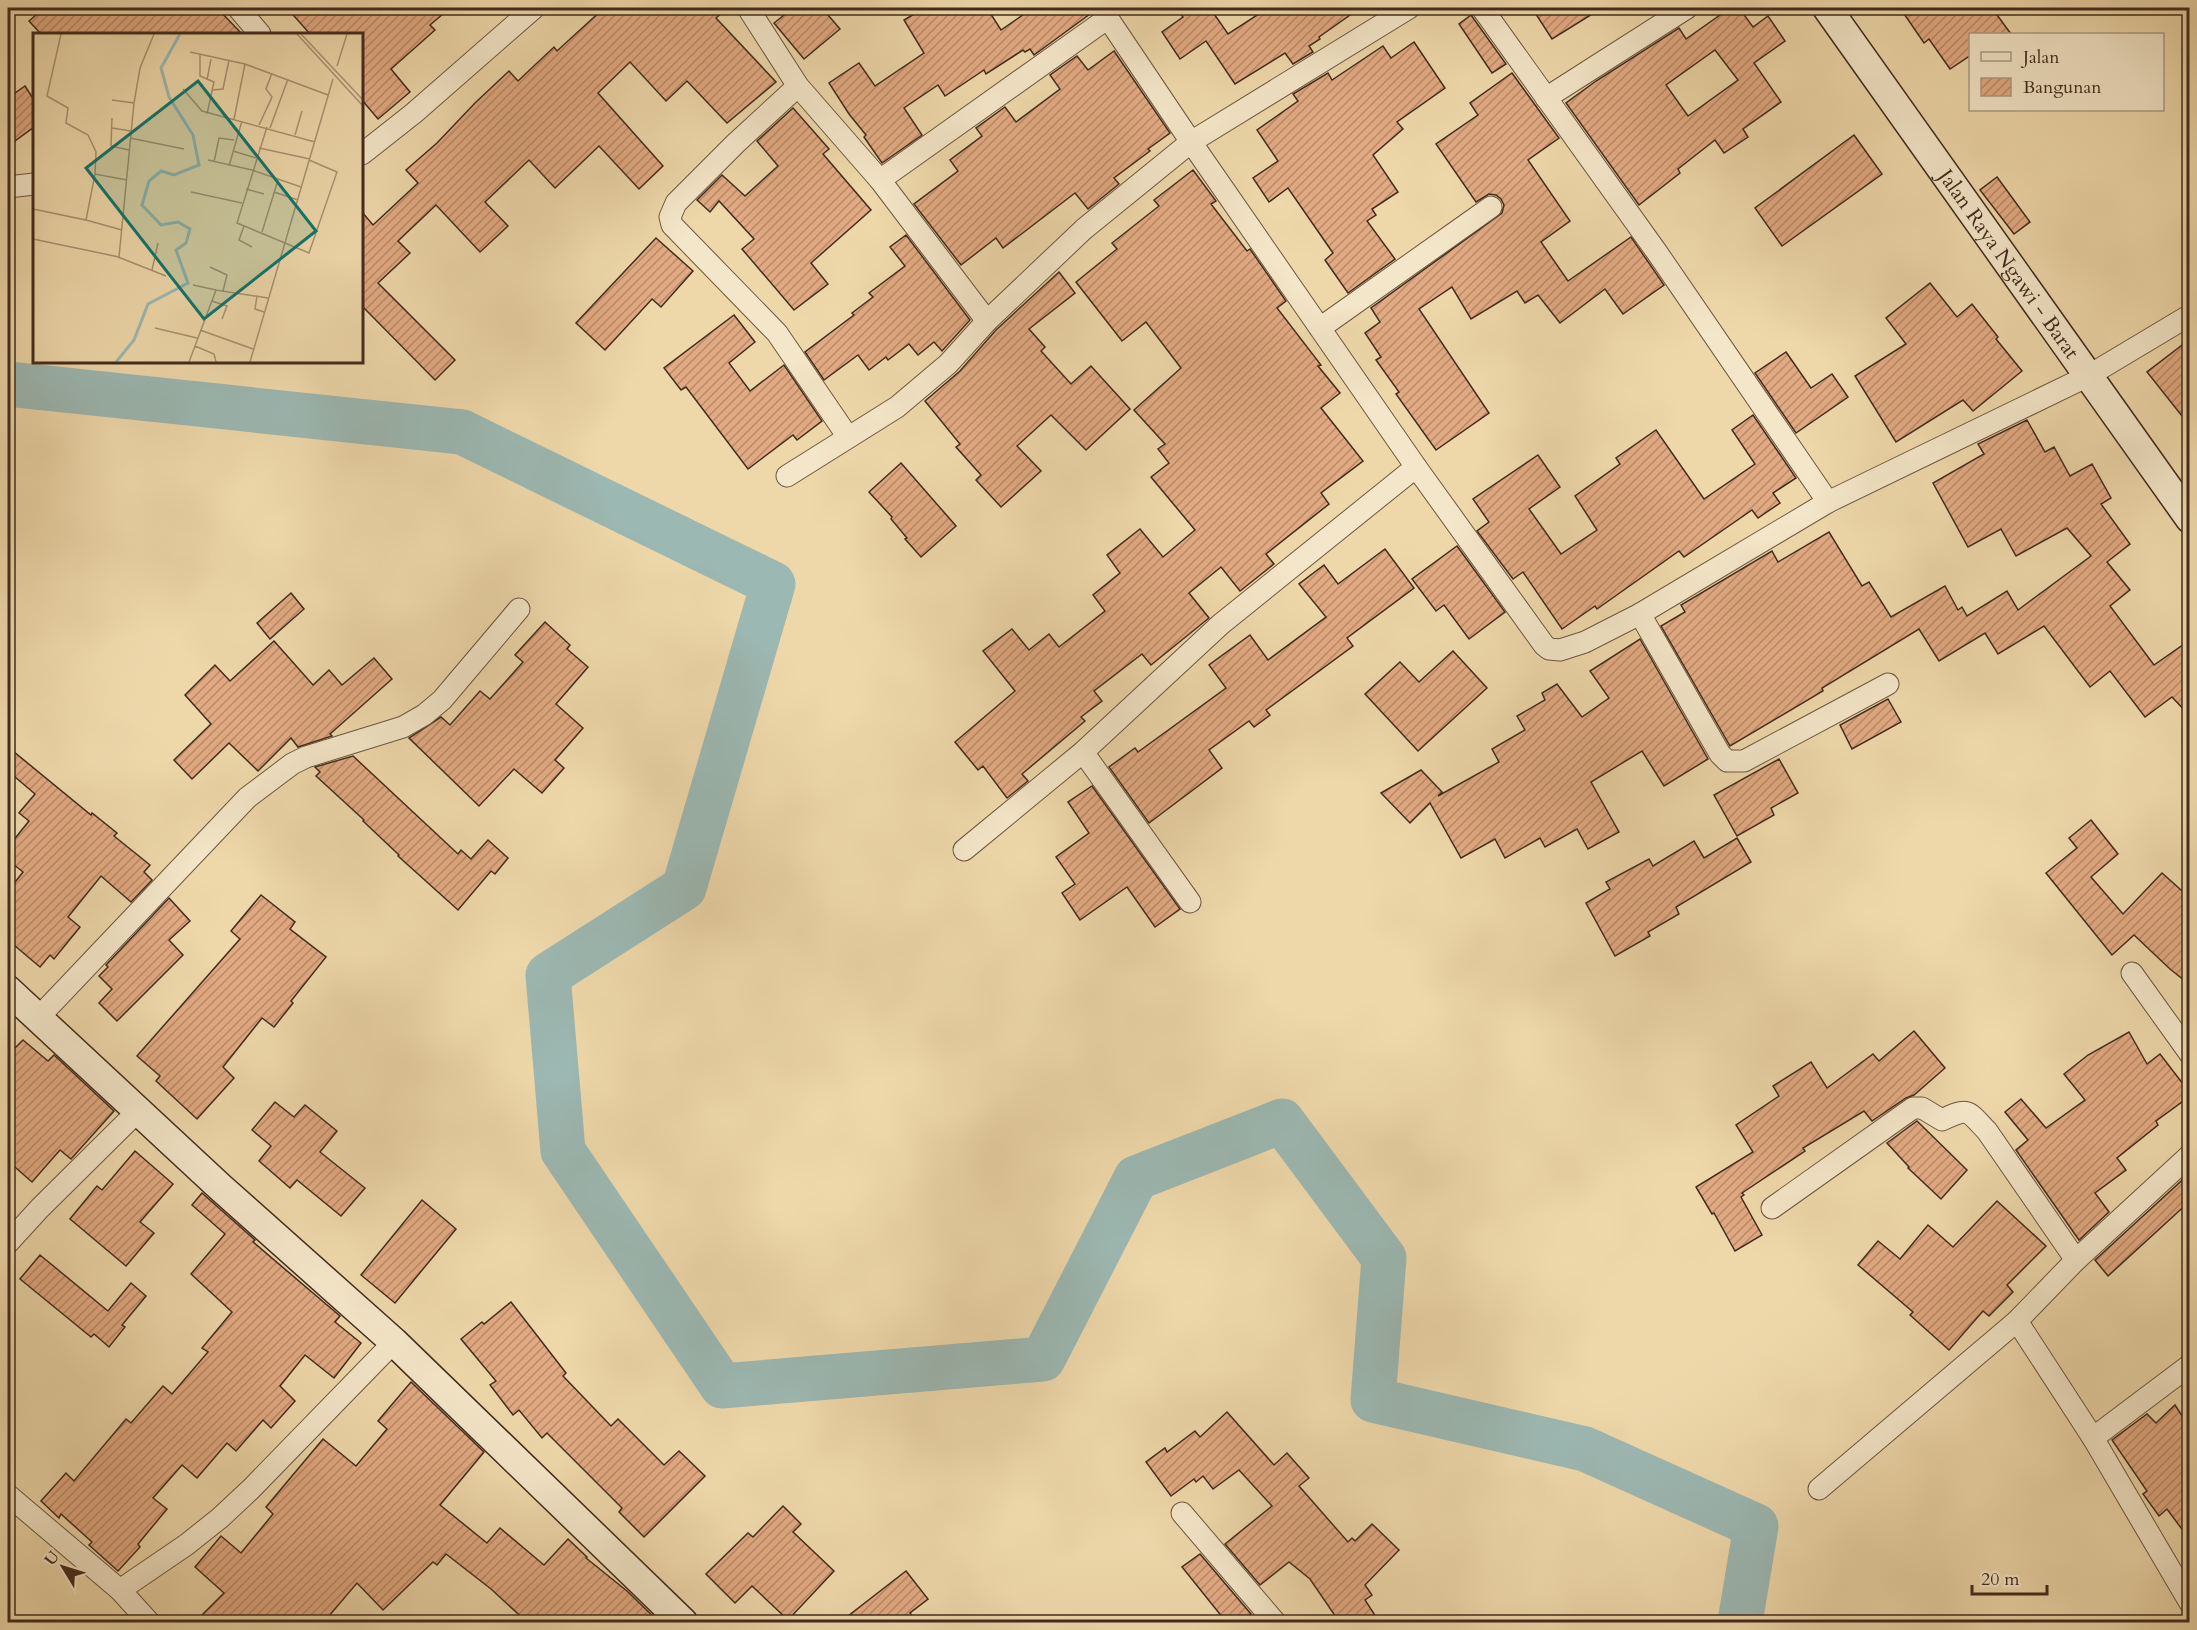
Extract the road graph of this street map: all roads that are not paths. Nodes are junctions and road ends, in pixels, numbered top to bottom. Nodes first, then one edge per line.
1 (238, 8) edge
2 (534, 8) edge
3 (748, 8) edge
4 (1409, 8) edge
5 (1482, 8) edge
6 (1686, 8) edge
7 (1827, 8) edge
8 (1105, 13) edge
9 (259, 33) edge
10 (798, 86) junction
11 (1546, 98) junction
12 (1191, 142) junction
13 (363, 152) edge
14 (880, 180) junction
15 (33, 184) edge
16 (8, 187) edge
17 (1491, 207) dead end
18 (2190, 315) edge
19 (987, 321) junction
20 (1320, 328) junction
21 (2088, 376) junction
22 (848, 437) junction
23 (1416, 466) junction
24 (787, 476) dead end
25 (1828, 502) junction
26 (2190, 519) edge
27 (519, 609) dead end
28 (1640, 614) junction
29 (1887, 684) dead end
30 (1083, 752) junction
31 (964, 850) dead end
32 (1190, 902) dead end
33 (2132, 973) dead end
34 (8, 990) edge
35 (38, 1018) junction
36 (2190, 1054) edge
37 (138, 1111) junction
38 (2190, 1155) edge
39 (1772, 1208) dead end
40 (8, 1244) edge
41 (2076, 1260) junction
42 (2017, 1321) junction
43 (394, 1342) junction
44 (2189, 1367) edge
45 (2093, 1438) junction
46 (1819, 1489) dead end
47 (8, 1495) edge
48 (1182, 1513) dead end
49 (120, 1590) junction
50 (2190, 1603) edge
51 (149, 1623) edge
52 (683, 1623) edge
53 (1275, 1623) edge

1 - 9 street
2 - 13 street
3 - 10 street
4 - 12 street
5 - 11 street
6 - 11 street
7 - 21 street, Jalan Raya Ngawi - Barat
8 - 12 street
8 - 14 street
10 - 14 street
10 - 22 street
11 - 25 street
12 - 19 street
12 - 20 street
14 - 19 street
15 - 16 street
17 - 20 street
18 - 21 street
19 - 22 street
20 - 23 street
21 - 25 street
21 - 26 street, Jalan Raya Ngawi - Barat
22 - 24 street
23 - 28 street
23 - 30 street
25 - 28 street
27 - 35 street
28 - 29 street
30 - 31 street
30 - 32 street
33 - 36 street
34 - 35 street
35 - 37 street
37 - 40 street
37 - 43 street
38 - 41 street
39 - 41 street
41 - 42 street
42 - 45 street
42 - 46 street
43 - 49 street
43 - 52 street
44 - 45 street
45 - 50 street
47 - 49 street
48 - 53 street
49 - 51 street

